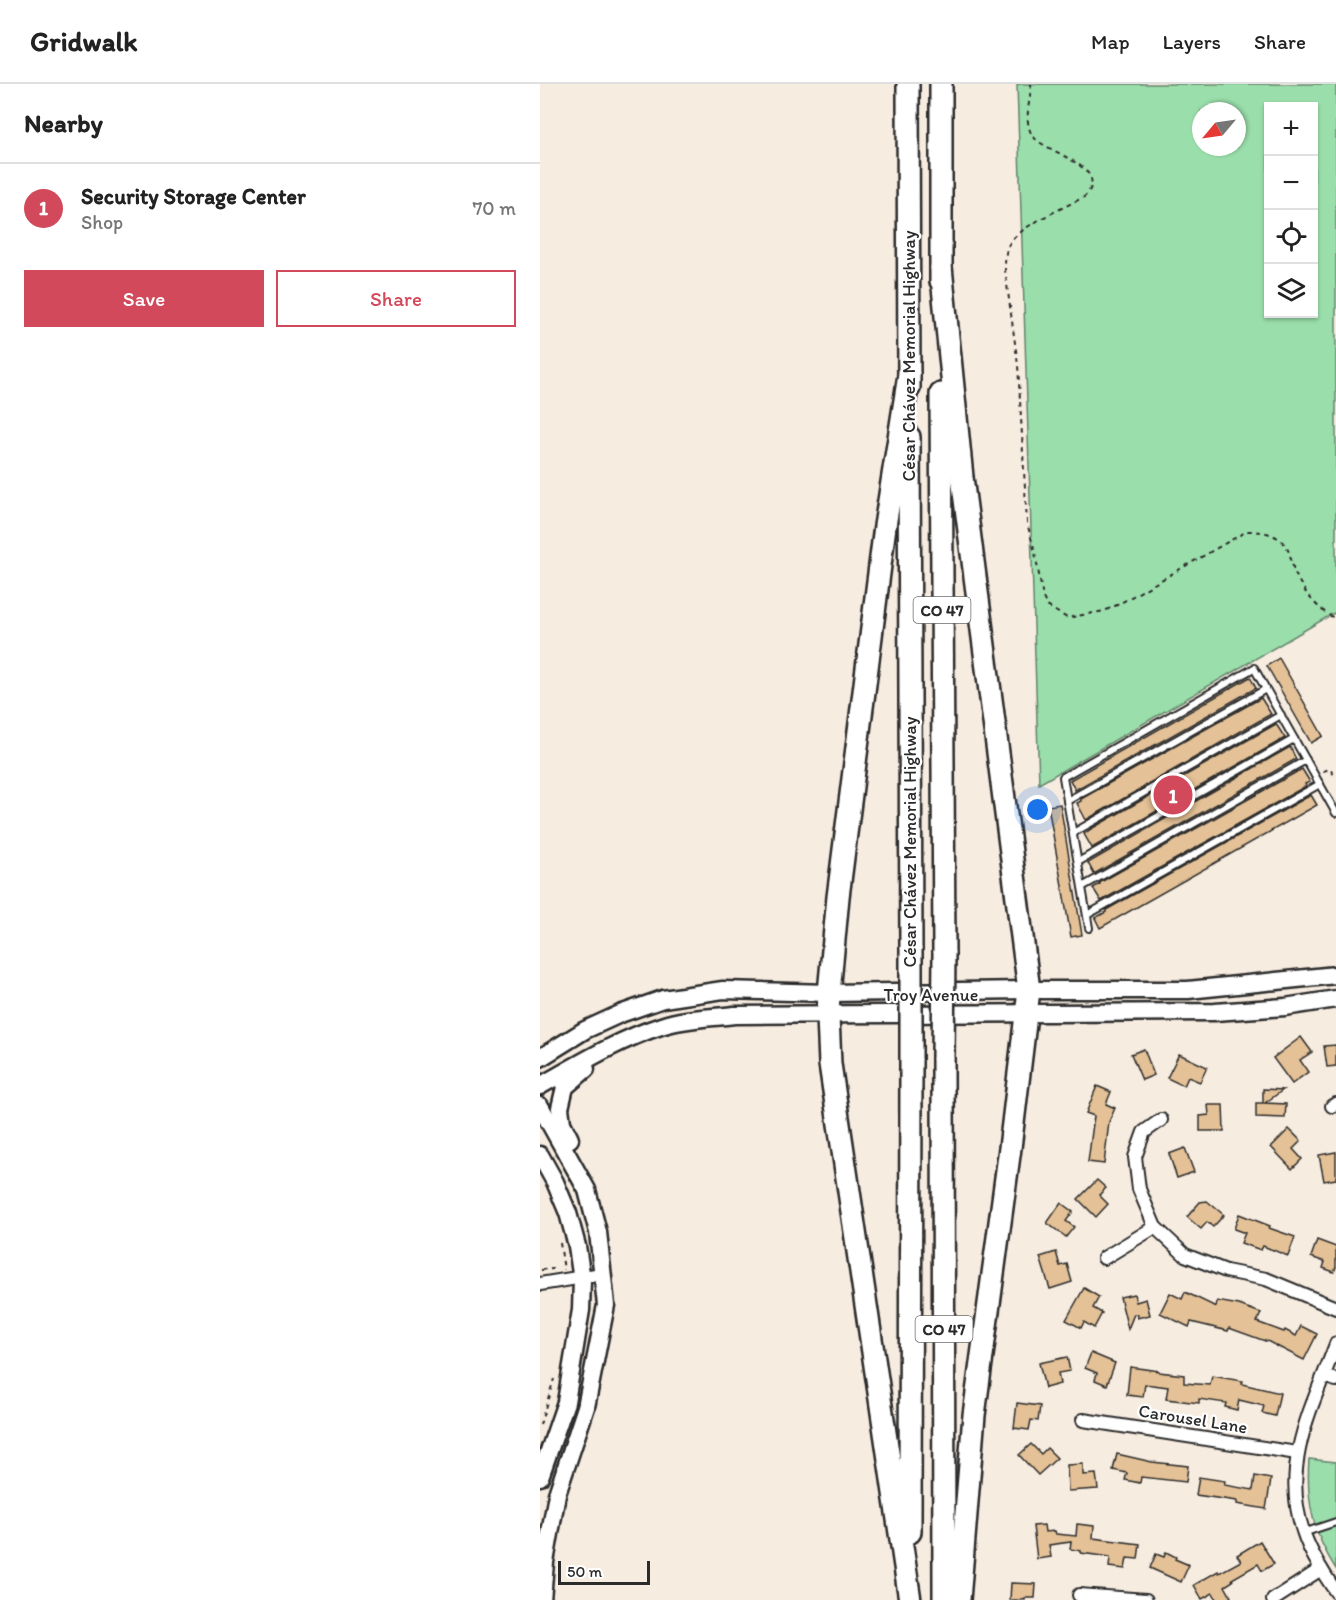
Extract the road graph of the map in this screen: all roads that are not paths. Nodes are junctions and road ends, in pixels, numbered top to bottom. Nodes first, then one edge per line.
1 (908, 84) edge
2 (941, 84) edge
3 (941, 267) junction
4 (909, 375) junction
5 (1266, 689) junction
6 (1281, 716) junction
7 (1294, 739) junction
8 (1306, 760) junction
9 (1320, 784) junction
10 (1067, 801) junction
11 (1336, 813) edge
12 (1073, 833) junction
13 (1078, 862) junction
14 (1082, 887) junction
15 (1087, 915) junction
16 (1089, 928) dead end
17 (1336, 975) edge
18 (1029, 990) junction
19 (829, 993) junction
20 (1336, 999) edge
21 (1027, 1014) junction
22 (828, 1016) junction
23 (611, 1047) junction
24 (540, 1058) edge
25 (540, 1086) edge
26 (540, 1106) edge
27 (1161, 1120) dead end
28 (540, 1155) edge
29 (587, 1190) junction
30 (1155, 1227) junction
31 (1104, 1258) dead end
32 (602, 1274) junction
33 (574, 1278) junction
34 (540, 1284) edge
35 (1336, 1308) edge
36 (1336, 1344) edge
37 (1330, 1378) edge
38 (1083, 1420) dead end
39 (1297, 1453) junction
40 (542, 1466) edge
41 (565, 1470) junction
42 (1336, 1522) edge
43 (1303, 1533) junction
44 (1321, 1569) junction
45 (1336, 1592) edge
46 (1079, 1595) dead end
47 (542, 1600) edge
48 (910, 1600) edge
49 (944, 1600) edge
50 (958, 1600) edge
51 (1146, 1600) edge
52 (1273, 1600) edge

1 - 4 highway, César Chávez Memorial Highway / CO 47
2 - 3 highway, César Chávez Memorial Highway / CO 47
3 - 18 highway
3 - 49 highway, César Chávez Memorial Highway / CO 47, bridge
4 - 19 highway
4 - 48 highway, César Chávez Memorial Highway / CO 47, bridge
5 - 6 lane
5 - 10 lane
5 - 10 lane
6 - 7 lane
6 - 12 lane
7 - 8 lane
7 - 13 lane
8 - 9 lane
8 - 14 lane
9 - 11 lane
9 - 15 lane
10 - 12 lane
12 - 13 lane
13 - 14 lane
14 - 15 lane
15 - 16 lane
17 - 18 main road, Troy Avenue
18 - 19 main road, Troy Avenue
18 - 21 highway
19 - 22 highway
19 - 24 main road, Troy Avenue
20 - 21 main road, Troy Avenue
21 - 22 main road, Troy Avenue
21 - 50 highway
22 - 23 main road, Troy Avenue
22 - 48 highway
23 - 25 main road, Troy Avenue
23 - 29 main road
26 - 29 main road
27 - 30 street
28 - 33 main road
29 - 32 main road
30 - 31 street
30 - 35 street
32 - 33 street
32 - 41 main road
33 - 34 street
33 - 40 main road
36 - 37 street
37 - 39 street
38 - 39 street, Carousel Lane
39 - 43 street
40 - 41 street
41 - 47 main road
42 - 43 lane
43 - 44 street
44 - 45 street
44 - 52 street
46 - 51 street

